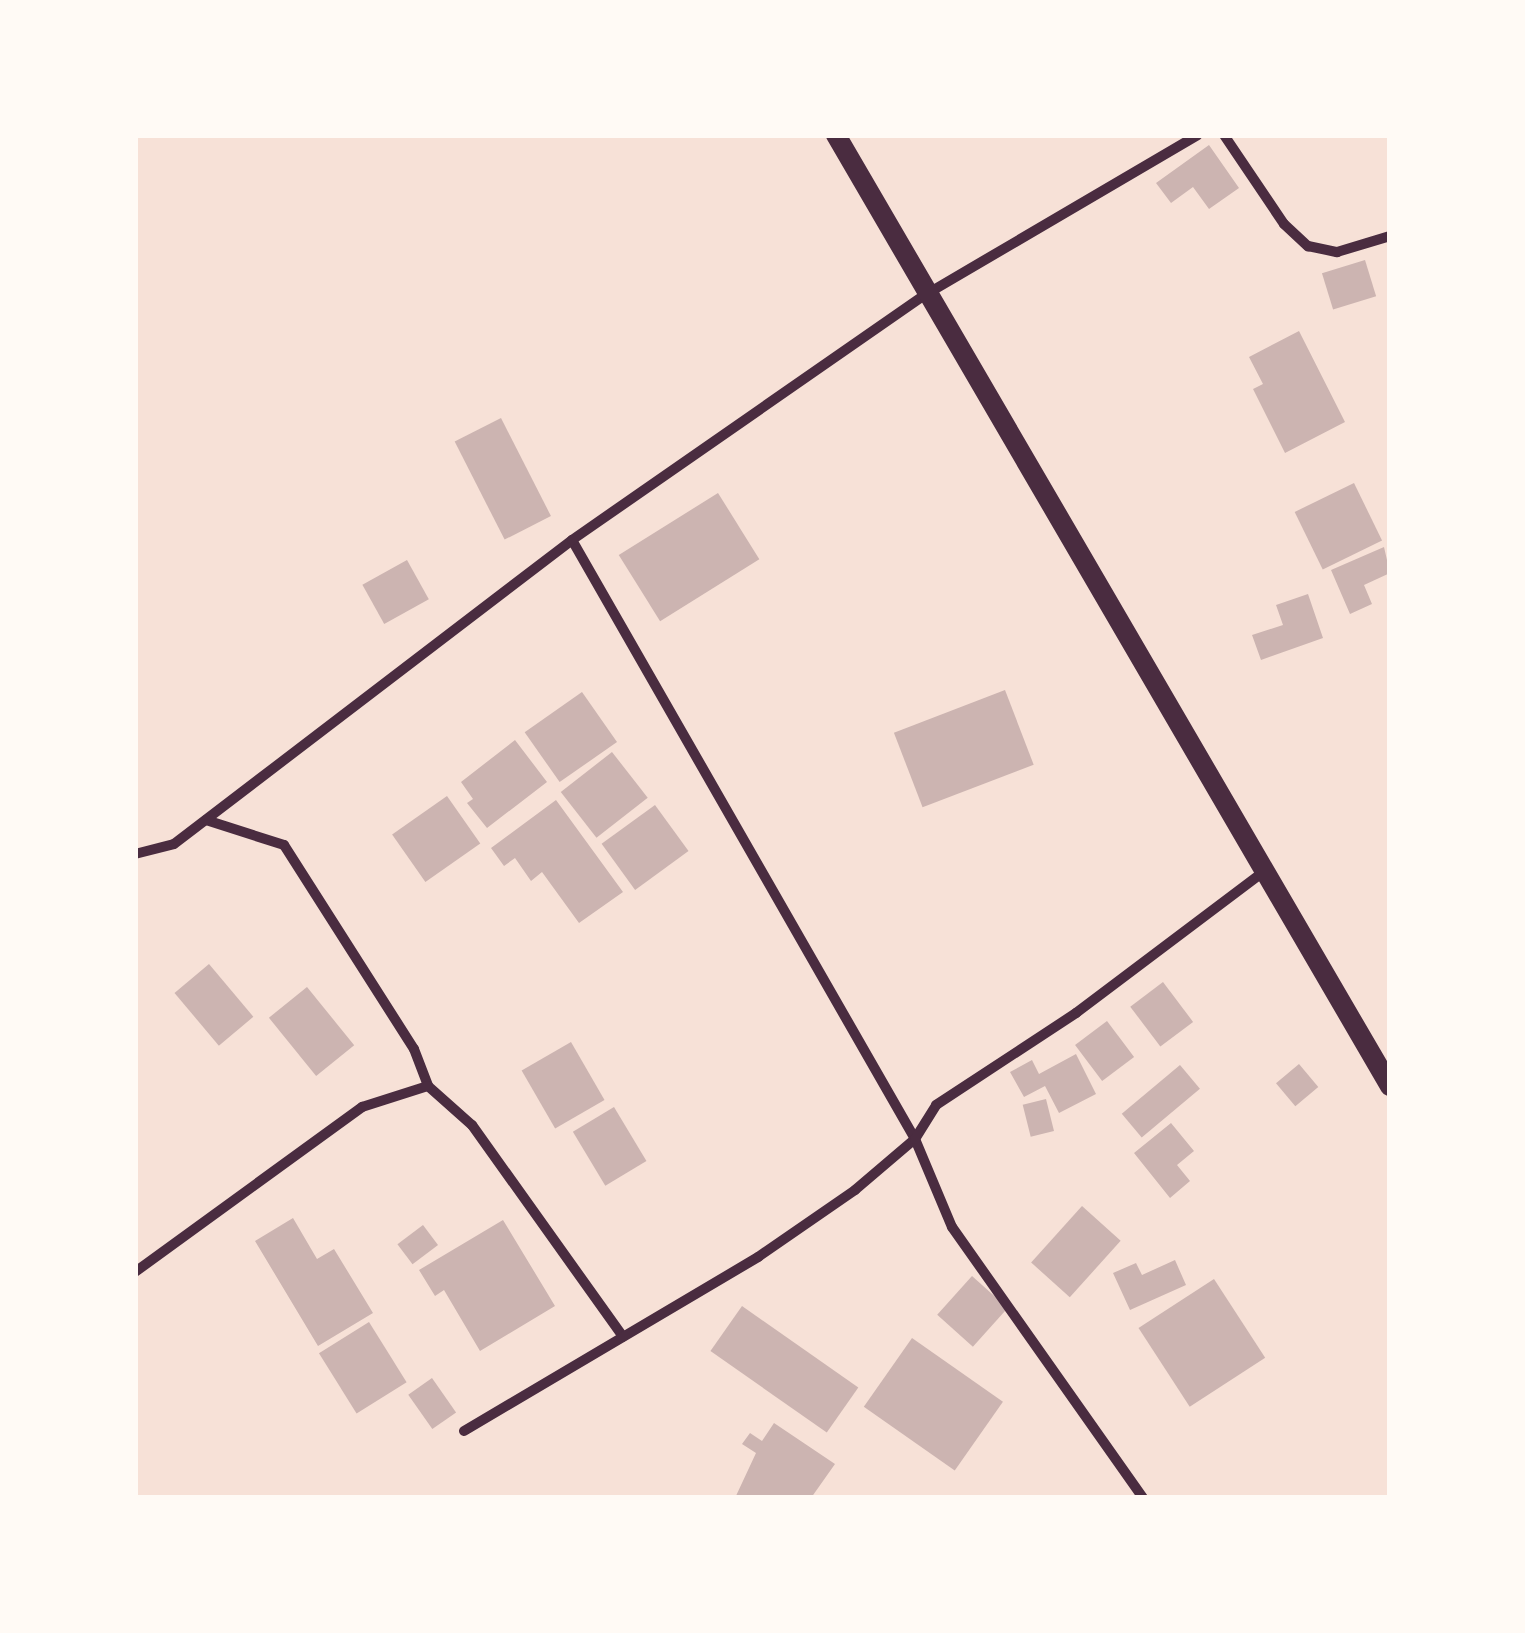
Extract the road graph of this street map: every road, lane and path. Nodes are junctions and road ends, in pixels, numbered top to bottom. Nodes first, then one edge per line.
1 (836, 135) edge
2 (1198, 135) edge
3 (1224, 135) edge
4 (1390, 236) edge
5 (925, 295) junction
6 (572, 540) junction
7 (206, 820) junction
8 (135, 854) edge
9 (1264, 872) junction
10 (428, 1086) junction
11 (1390, 1086) edge
12 (915, 1139) junction
13 (135, 1272) edge
14 (623, 1337) junction
15 (464, 1431) dead end
16 (1143, 1498) edge

1 - 5 main road
2 - 5 street
3 - 4 street
5 - 6 street
5 - 9 main road
6 - 7 street
6 - 12 street
7 - 8 street
7 - 10 street
9 - 11 main road
9 - 12 street
10 - 13 street
10 - 14 street
12 - 14 street
12 - 16 street
14 - 15 street

